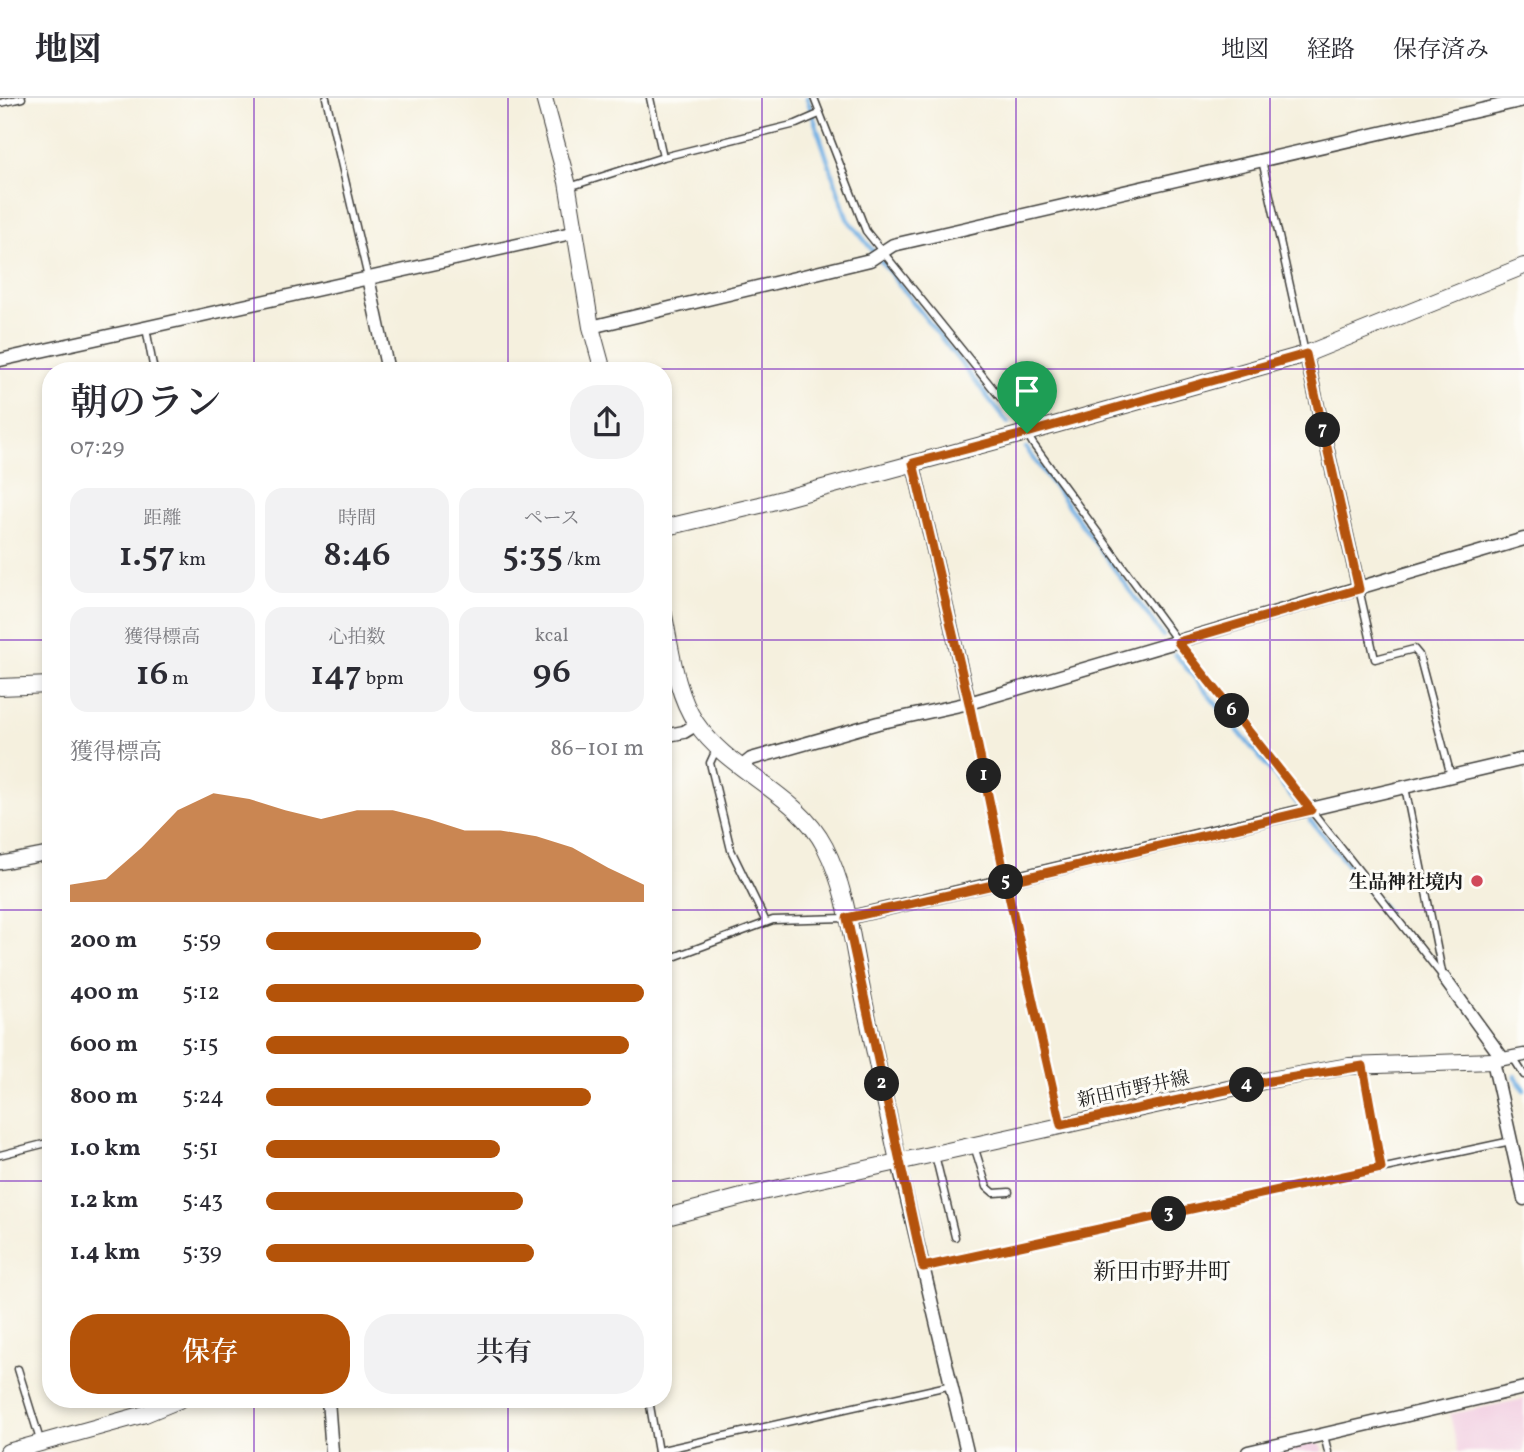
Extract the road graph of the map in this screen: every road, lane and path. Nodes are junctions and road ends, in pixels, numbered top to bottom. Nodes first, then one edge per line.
1 (22, 98) edge
2 (326, 98) edge
3 (544, 98) edge
4 (650, 98) edge
5 (814, 98) edge
6 (1524, 100) edge
7 (0, 103) edge
8 (819, 114) junction
9 (663, 157) junction
10 (1262, 160) junction
11 (568, 187) junction
12 (576, 232) junction
13 (882, 251) junction
14 (1524, 266) edge
15 (368, 278) junction
16 (591, 327) junction
17 (146, 328) junction
18 (1306, 354) junction
19 (0, 360) edge
20 (152, 362) edge
21 (386, 362) edge
22 (601, 362) edge
23 (1027, 433) junction
24 (913, 463) junction
25 (672, 526) edge
26 (1524, 538) edge
27 (1359, 589) junction
28 (1178, 642) junction
29 (672, 650) edge
30 (42, 685) edge
31 (0, 687) edge
32 (969, 703) junction
33 (696, 724) junction
34 (672, 734) edge
35 (718, 747) junction
36 (1524, 759) edge
37 (741, 767) junction
38 (1451, 776) junction
39 (1405, 787) junction
40 (1311, 810) junction
41 (42, 855) edge
42 (0, 863) edge
43 (1006, 882) junction
44 (847, 918) junction
45 (766, 922) junction
46 (672, 958) edge
47 (1444, 978) junction
48 (1508, 1058) edge
49 (1363, 1066) junction
50 (1524, 1075) edge
51 (1061, 1125) junction
52 (1511, 1141) junction
53 (42, 1144) edge
54 (974, 1145) junction
55 (935, 1153) junction
56 (0, 1155) edge
57 (898, 1161) junction
58 (1381, 1168) junction
59 (1009, 1192) dead end
60 (1524, 1199) edge
61 (672, 1216) edge
62 (955, 1237) dead end
63 (923, 1267) junction
64 (18, 1369) dead end
65 (952, 1385) junction
66 (1524, 1388) edge
67 (160, 1408) edge
68 (329, 1408) edge
69 (650, 1408) edge
70 (1324, 1435) junction
71 (41, 1442) junction
72 (17, 1451) edge
73 (658, 1451) edge
74 (332, 1452) edge
75 (967, 1452) edge
76 (1248, 1452) edge
77 (1328, 1452) edge

1 - 7 lane
2 - 15 lane
3 - 11 street
4 - 9 lane
5 - 8 lane
6 - 10 street
8 - 9 lane
8 - 13 lane
9 - 11 lane
10 - 13 street
10 - 18 lane
11 - 12 street
12 - 15 street
12 - 16 street
13 - 16 street
13 - 23 lane
14 - 18 street
15 - 17 street
15 - 21 street
16 - 22 street
17 - 19 street
17 - 20 lane
18 - 23 street
18 - 27 street
23 - 24 street
23 - 28 lane
24 - 25 street
24 - 32 street
26 - 27 street
27 - 28 street
27 - 38 lane
28 - 32 street
28 - 40 lane
29 - 33 street
30 - 31 street
32 - 37 street
32 - 43 lane
33 - 34 street
33 - 35 street
35 - 37 street
35 - 45 lane
36 - 38 street
37 - 44 street
38 - 39 street
39 - 40 street
39 - 47 lane
40 - 43 street
40 - 47 lane
41 - 42 street
43 - 44 street
43 - 51 lane
44 - 45 lane
44 - 57 street
45 - 46 lane
47 - 48 street
48 - 49 street, 新田市野井線
48 - 50 lane
48 - 52 street
49 - 51 street, 新田市野井線
49 - 58 lane
51 - 54 street, 新田市野井線
52 - 58 lane
52 - 60 street
53 - 56 lane
54 - 55 street, 新田市野井線
54 - 59 lane
55 - 57 street, 新田市野井線
55 - 62 lane
57 - 61 street, 新田市野井線
57 - 63 street
58 - 63 lane
63 - 65 street
64 - 71 lane
65 - 73 lane
65 - 75 street
66 - 70 street
67 - 71 street
68 - 74 street
69 - 73 lane
70 - 76 street
70 - 77 lane
71 - 72 street

